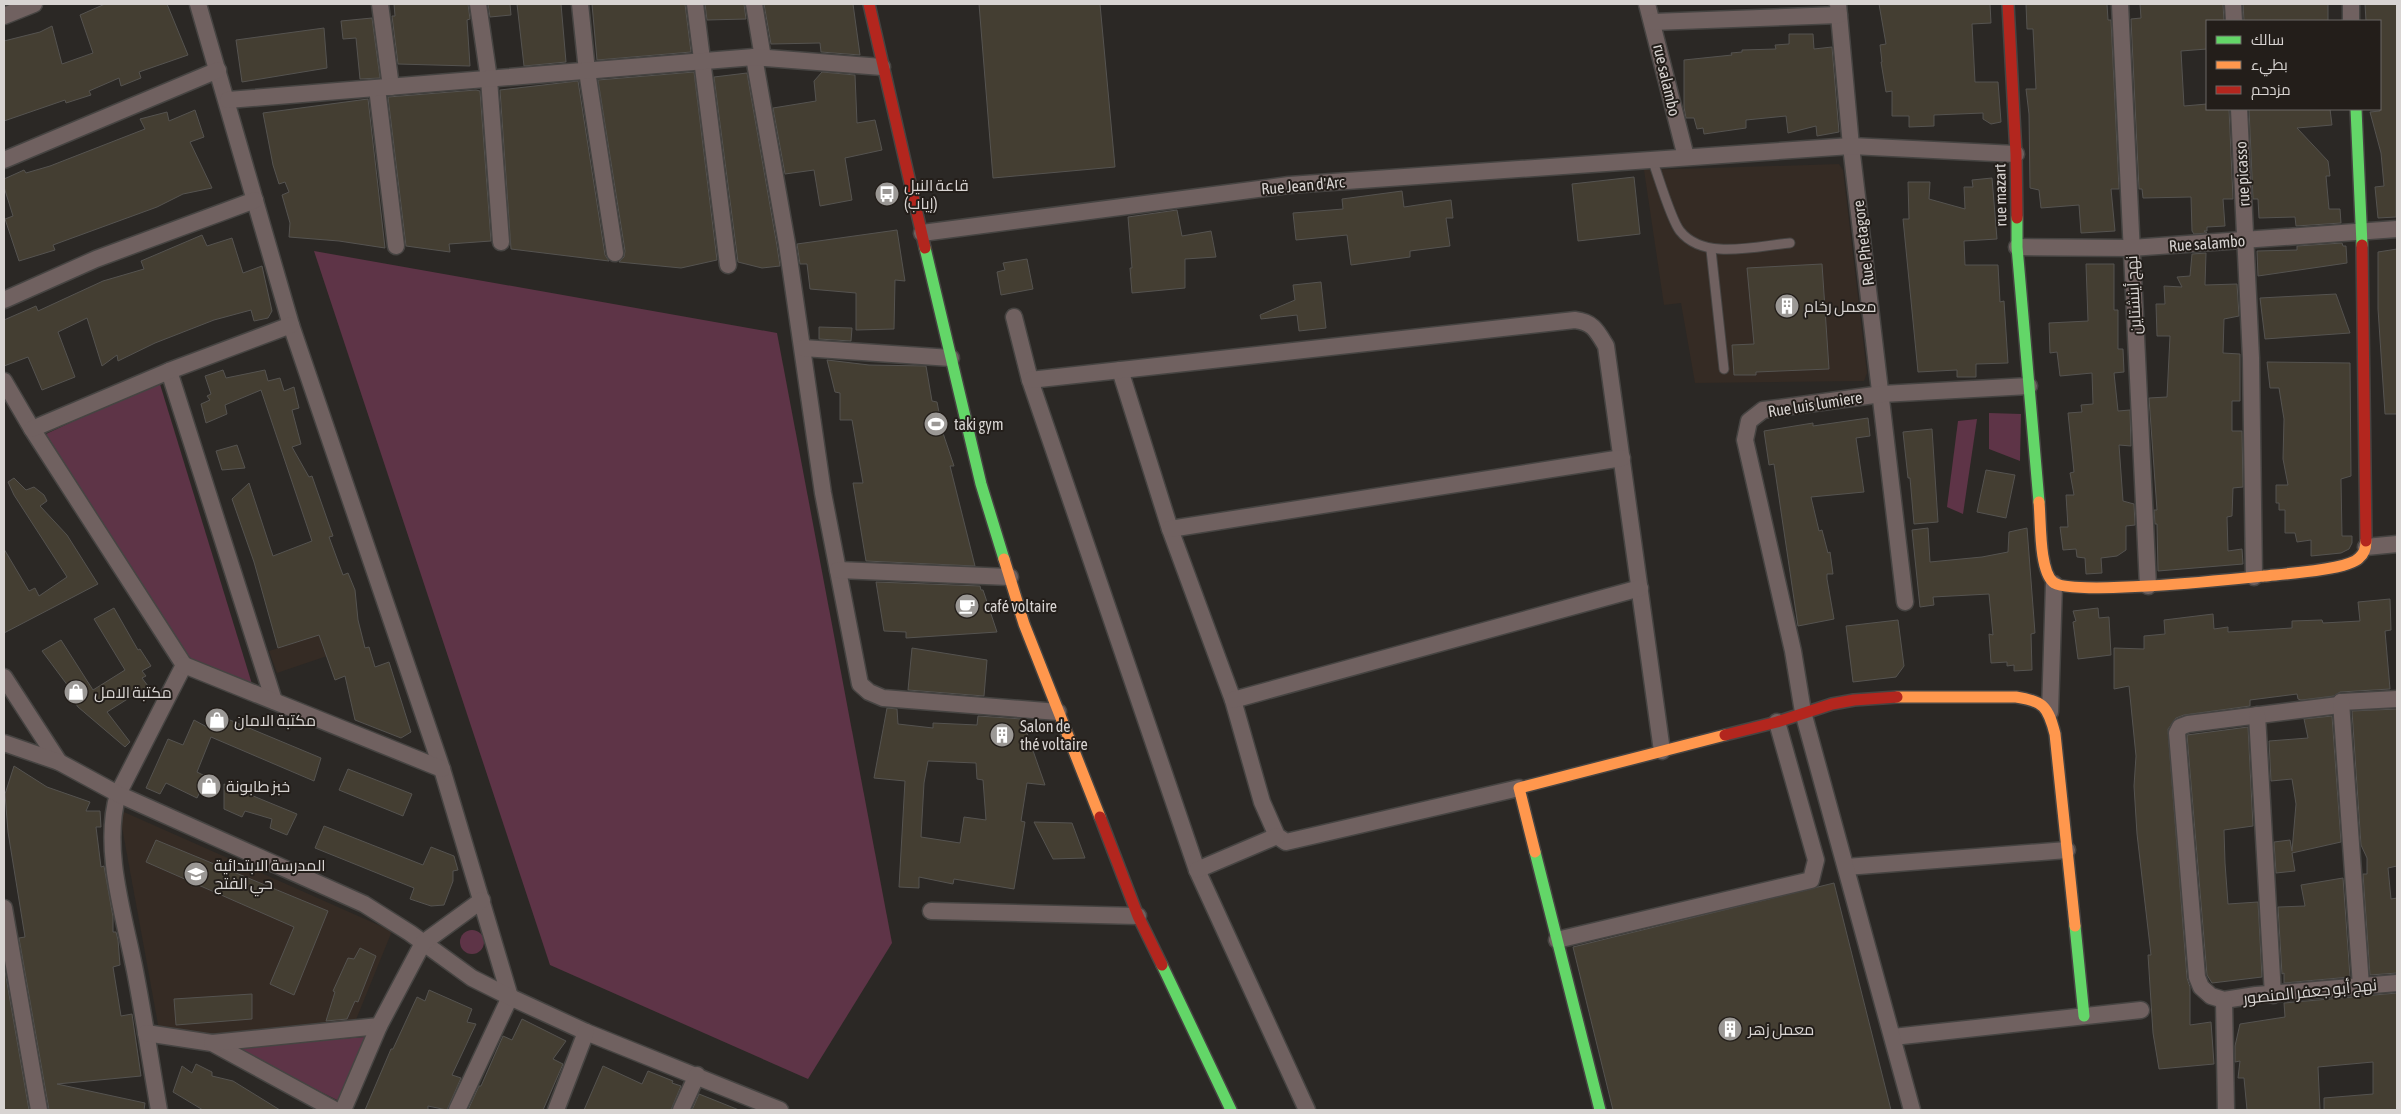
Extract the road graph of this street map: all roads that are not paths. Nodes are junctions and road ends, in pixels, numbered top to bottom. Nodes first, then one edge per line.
1 (34, 4) edge
2 (198, 4) edge
3 (380, 4) edge
4 (478, 4) edge
5 (580, 4) edge
6 (695, 4) edge
7 (754, 4) edge
8 (870, 4) edge
9 (1647, 4) edge
10 (2008, 4) edge
11 (2120, 4) edge
12 (2233, 4) edge
13 (2350, 4) edge
14 (1839, 10) edge
15 (4, 16) edge
16 (2234, 20) edge
17 (2351, 20) edge
18 (1654, 22) junction
19 (759, 58) junction
20 (703, 62) junction
21 (882, 66) junction
22 (218, 70) junction
23 (587, 71) junction
24 (488, 79) junction
25 (384, 88) junction
26 (228, 100) junction
27 (2239, 110) edge
28 (2356, 110) edge
29 (1852, 146) junction
30 (2016, 154) junction
31 (1686, 157) junction
32 (4, 160) edge
33 (1652, 160) junction
34 (255, 200) junction
35 (2397, 229) edge
36 (2362, 233) junction
37 (922, 234) junction
38 (2246, 240) junction
39 (501, 242) dead end
40 (1790, 243) dead end
41 (396, 246) dead end
42 (2017, 247) junction
43 (2130, 248) junction
44 (1711, 250) junction
45 (615, 253) dead end
46 (728, 265) dead end
47 (4, 300) edge
48 (1014, 317) dead end
49 (291, 325) junction
50 (803, 348) junction
51 (951, 358) junction
52 (1120, 370) junction
53 (1724, 370) dead end
54 (169, 371) junction
55 (1030, 380) junction
56 (4, 381) edge
57 (2029, 386) junction
58 (1882, 394) junction
59 (32, 429) junction
60 (1622, 458) junction
61 (1170, 529) junction
62 (2397, 544) edge
63 (2366, 546) junction
64 (838, 570) junction
65 (1010, 577) junction
66 (2254, 577) junction
67 (2054, 584) junction
68 (2148, 586) junction
69 (1640, 588) junction
70 (1905, 602) dead end
71 (184, 665) junction
72 (4, 677) edge
73 (2397, 699) edge
74 (1232, 700) junction
75 (274, 701) junction
76 (2341, 702) junction
77 (1058, 712) junction
78 (1803, 712) junction
79 (2050, 712) junction
80 (2257, 715) junction
81 (1777, 722) junction
82 (6, 747) edge
83 (1662, 752) junction
84 (60, 762) junction
85 (442, 768) junction
86 (1519, 788) junction
87 (118, 794) junction
88 (1277, 836) junction
89 (2066, 850) junction
90 (1846, 867) junction
91 (1197, 870) junction
92 (482, 900) junction
93 (4, 908) edge
94 (932, 911) dead end
95 (1138, 916) junction
96 (1557, 940) junction
97 (423, 943) junction
98 (2397, 982) edge
99 (2361, 986) junction
100 (2273, 995) junction
101 (510, 997) junction
102 (2224, 1000) junction
103 (2141, 1010) dead end
104 (2084, 1016) junction
105 (379, 1026) junction
106 (586, 1032) junction
107 (146, 1033) junction
108 (1893, 1038) junction
109 (212, 1043) junction
110 (697, 1075) junction
111 (39, 1110) edge
112 (159, 1110) edge
113 (335, 1110) edge
114 (343, 1110) edge
115 (457, 1110) edge
116 (556, 1110) edge
117 (681, 1110) edge
118 (780, 1110) edge
119 (1231, 1110) edge
120 (1307, 1110) edge
121 (1600, 1110) edge
122 (1912, 1110) edge
123 (2226, 1110) edge

1 - 15 street
2 - 22 street
3 - 25 street
4 - 24 street
5 - 23 street
6 - 20 street
7 - 19 street
8 - 21 street
9 - 18 street, rue salambo
10 - 30 street, rue mazart
11 - 43 street, نهج أينشتاين
12 - 16 street
13 - 17 street
14 - 18 street
14 - 29 street, Rue Phetagore
18 - 31 street, rue salambo
19 - 20 street
19 - 21 street
19 - 50 street
20 - 23 street
20 - 46 street
21 - 37 street
22 - 26 street
22 - 32 street
23 - 24 street
23 - 45 street
24 - 25 street
24 - 39 street
25 - 26 street
25 - 41 street
26 - 34 street
27 - 38 street, rue picasso
28 - 36 street
29 - 30 street, Rue Jean d'Arc
29 - 31 street, Rue Jean d'Arc
29 - 58 street, Rue Phetagore
30 - 42 street, rue mazart
31 - 33 street, Rue Jean d'Arc
33 - 37 street, Rue Jean d'Arc
33 - 44 lane
34 - 47 street
34 - 49 street
35 - 36 street, Rue salambo
36 - 38 street, Rue salambo
36 - 63 street
37 - 51 street
38 - 43 street, Rue salambo
38 - 66 street, rue picasso
40 - 44 lane
42 - 43 street, Rue salambo
42 - 57 street, rue mazart
43 - 68 street, نهج أينشتاين
44 - 53 lane
48 - 55 street
49 - 54 street
49 - 85 street
50 - 51 street
50 - 64 street
51 - 65 street
52 - 55 street
52 - 60 street
52 - 61 street
54 - 59 street
54 - 75 street
55 - 91 street
56 - 59 street
57 - 58 street, Rue luis lumiere
57 - 67 street, rue mazart
58 - 70 street, Rue Phetagore
58 - 78 street, Rue luis lumiere
59 - 71 street
60 - 61 street
60 - 69 street
61 - 74 street
62 - 63 street
63 - 66 street
64 - 65 street
64 - 77 street
65 - 77 street
66 - 68 street
67 - 68 street
67 - 79 street
69 - 74 street
69 - 83 street
71 - 75 street
71 - 87 street
72 - 84 street
73 - 76 street
74 - 88 street
75 - 85 street
76 - 80 street
76 - 99 street
77 - 95 street
78 - 79 street
78 - 81 street
78 - 90 street, Rue luis lumiere
79 - 89 street
80 - 100 street
80 - 102 street
81 - 83 street
81 - 96 street
82 - 84 street
83 - 86 street
84 - 87 street
85 - 92 street
86 - 88 street
86 - 96 street
87 - 97 street
87 - 107 street
88 - 91 street
89 - 90 street
89 - 104 street
90 - 108 street, Rue luis lumiere
91 - 120 street
92 - 97 street
92 - 101 street
93 - 111 street
94 - 95 street
95 - 119 street
96 - 121 street
97 - 101 street
97 - 105 street
98 - 99 street, نهج أبو جعفر المنصور
99 - 100 street, نهج أبو جعفر المنصور
100 - 102 street, نهج أبو جعفر المنصور
101 - 106 street
101 - 115 street
102 - 123 street
103 - 104 street
104 - 108 street
105 - 109 street
105 - 114 street
106 - 110 street
106 - 116 street
107 - 109 street
107 - 112 street
108 - 122 street, Rue luis lumiere
109 - 113 street
110 - 117 street
110 - 118 street

